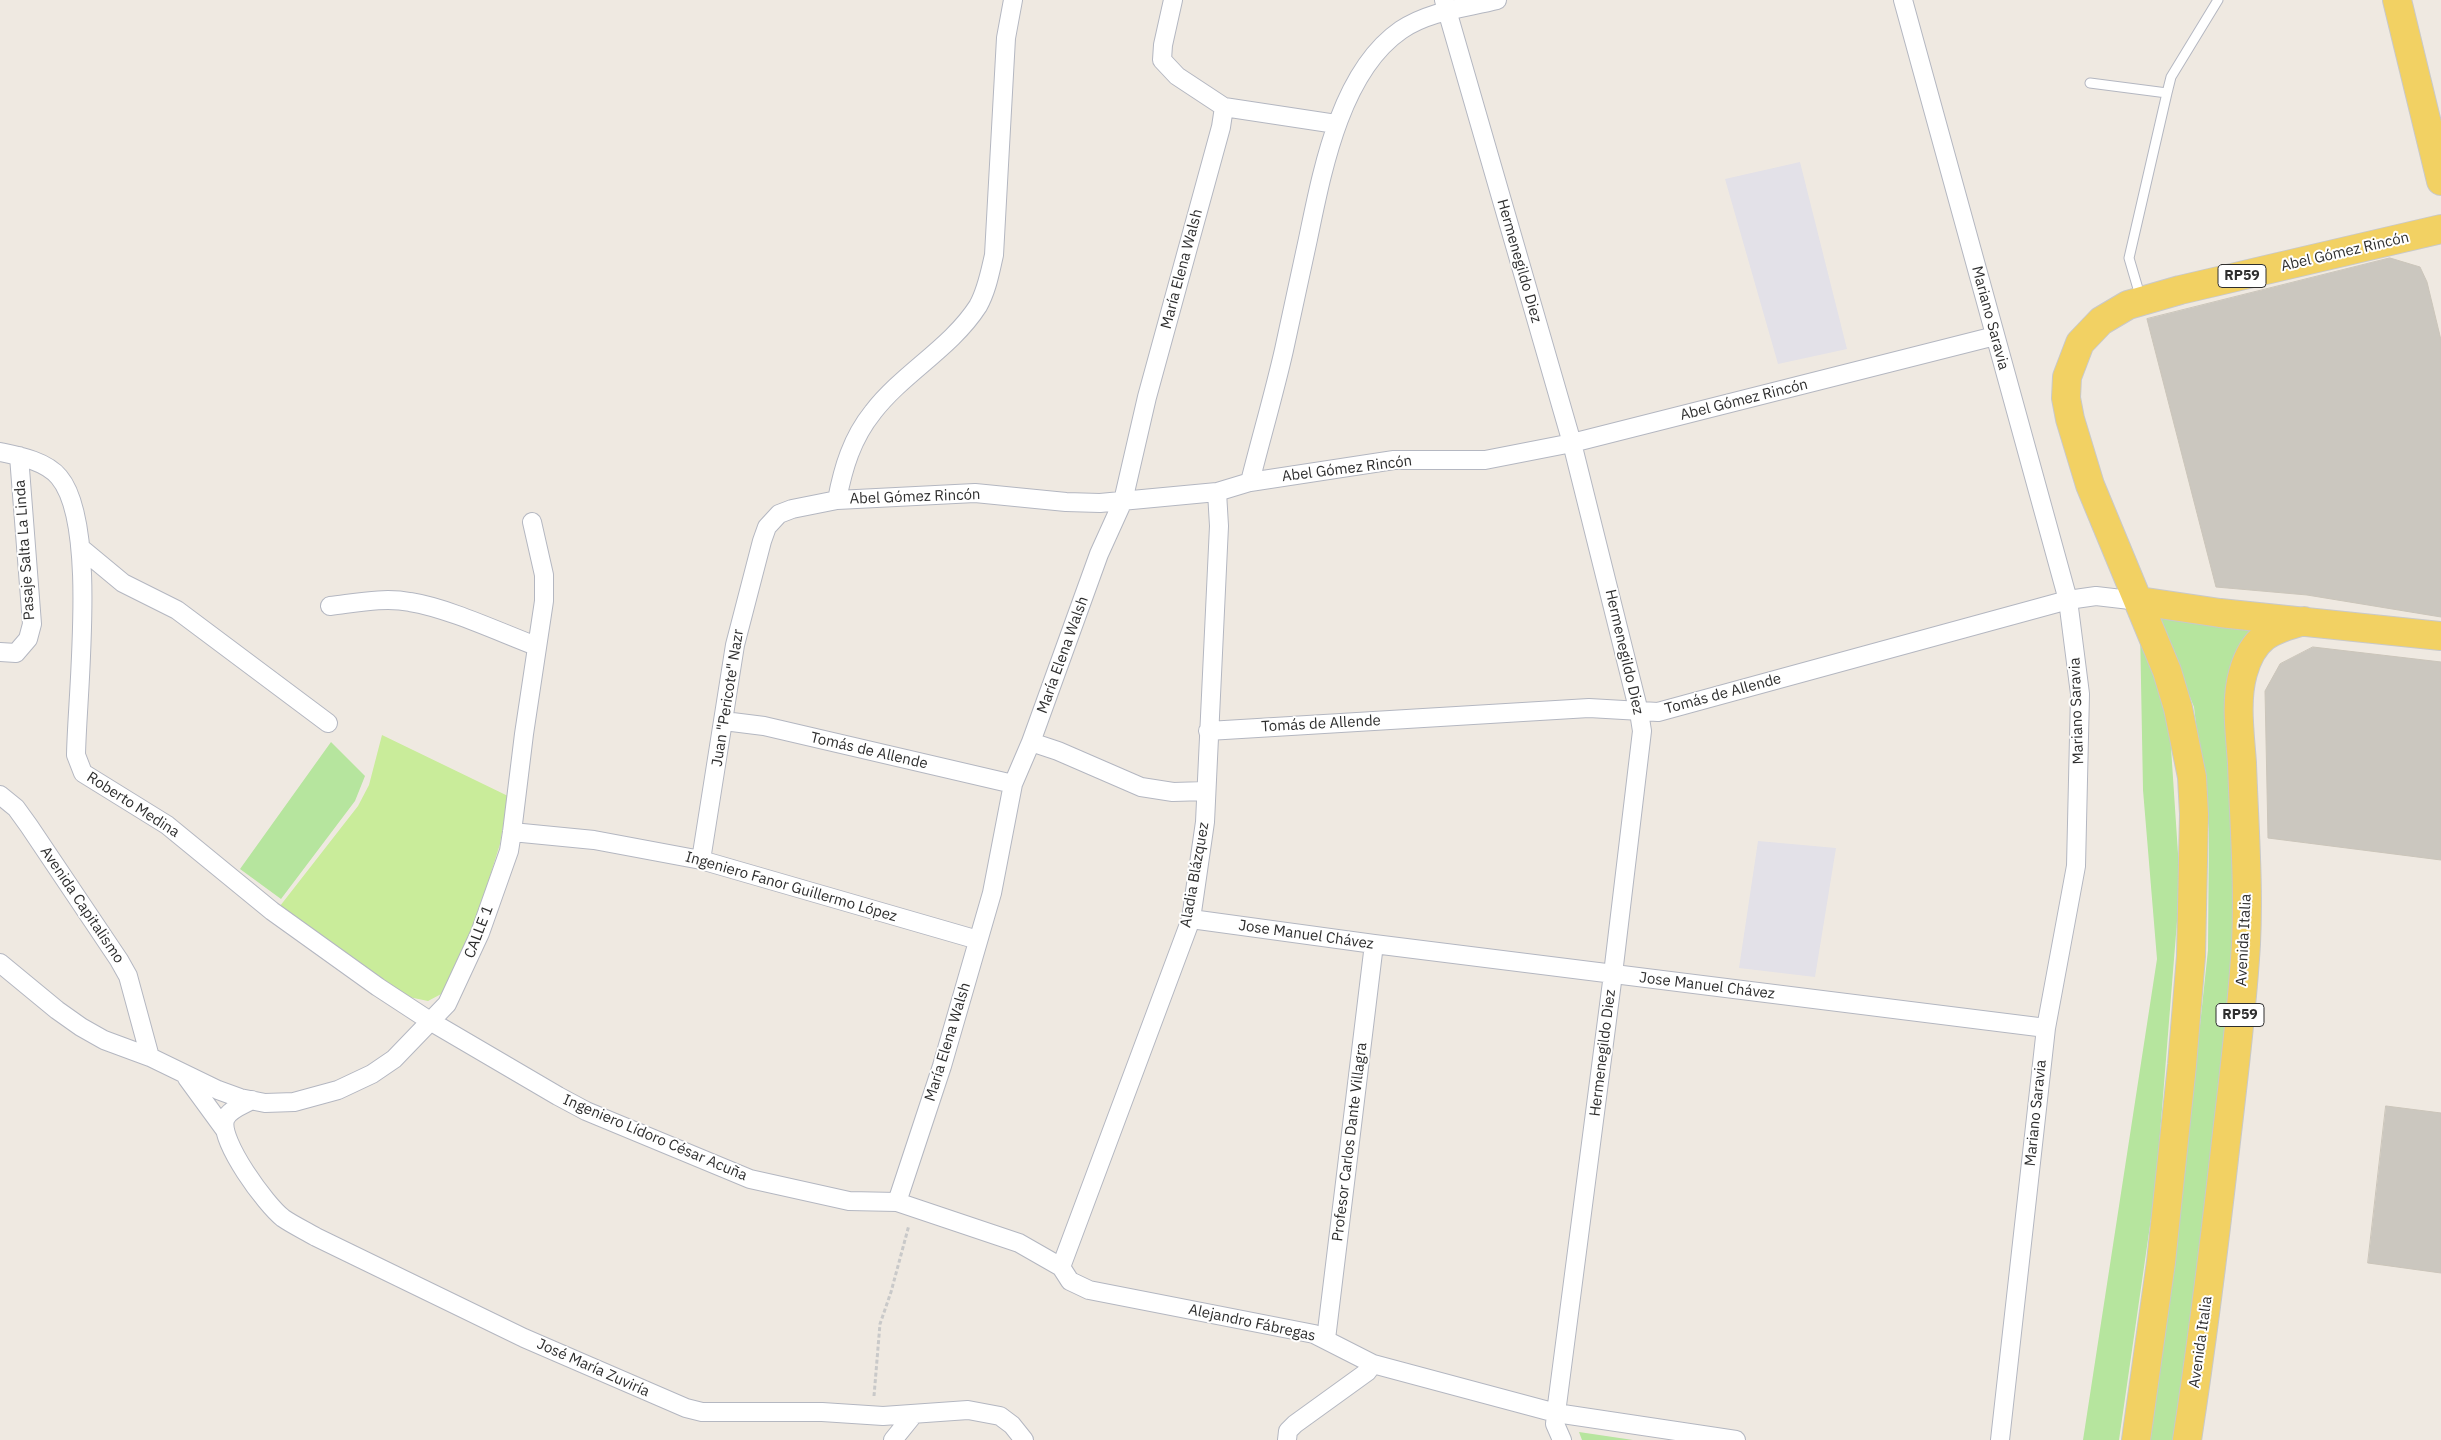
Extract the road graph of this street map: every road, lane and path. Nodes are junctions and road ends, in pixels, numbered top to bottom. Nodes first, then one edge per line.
1 (1013, 0) edge
2 (1173, 0) edge
3 (1498, 0) edge
4 (1902, 0) edge
5 (2218, 0) edge
6 (2396, 0) edge
7 (1445, 6) edge
8 (2090, 83) dead end
9 (2167, 93) junction
10 (1224, 107) junction
11 (1336, 124) junction
12 (2441, 181) edge
13 (2441, 229) edge
14 (2141, 302) junction
15 (1995, 336) junction
16 (1572, 444) junction
17 (0, 452) edge
18 (19, 456) junction
19 (1250, 482) junction
20 (1217, 492) junction
21 (837, 500) junction
22 (1123, 501) junction
23 (779, 514) joint
24 (532, 522) dead end
25 (82, 549) junction
26 (2068, 600) junction
27 (2139, 601) junction
28 (330, 606) dead end
29 (2304, 621) junction
30 (2441, 636) edge
31 (536, 646) junction
32 (0, 652) edge
33 (1639, 712) junction
34 (724, 721) junction
35 (328, 723) dead end
36 (1208, 731) junction
37 (1031, 742) junction
38 (1013, 784) junction
39 (1206, 791) junction
40 (0, 795) edge
41 (512, 832) junction
42 (701, 860) junction
43 (1191, 919) junction
44 (978, 940) junction
45 (1374, 944) junction
46 (0, 963) edge
47 (1613, 974) junction
48 (430, 1021) junction
49 (2046, 1028) junction
50 (150, 1057) junction
51 (182, 1073) junction
52 (252, 1100) junction
53 (225, 1130) junction
54 (906, 1204) junction
55 (1061, 1267) junction
56 (1326, 1339) junction
57 (1373, 1364) junction
58 (1556, 1413) junction
59 (914, 1414) junction
60 (869, 1415) junction
61 (893, 1440) edge
62 (1024, 1440) edge
63 (1287, 1440) edge
64 (1562, 1440) edge
65 (1736, 1440) edge
66 (2000, 1440) edge
67 (2136, 1440) edge
68 (2187, 1440) edge

1 - 21 street
2 - 10 street
3 - 7 street
4 - 15 street, Mariano Saravia
5 - 9 lane
6 - 12 main road
7 - 11 street
7 - 16 street, Hermenegildo Diez
8 - 9 lane
9 - 14 lane
10 - 11 street
10 - 22 street, María Elena Walsh
11 - 19 street
13 - 14 main road, Abel Gómez Rincón / RP59
14 - 27 main road, Abel Gómez Rincón / RP59
15 - 16 street, Abel Gómez Rincón
15 - 26 street, Mariano Saravia
16 - 19 street, Abel Gómez Rincón
16 - 33 street, Hermenegildo Diez
17 - 18 street, Roberto Medina
18 - 25 street, Roberto Medina
18 - 32 street, Pasaje Salta La Linda
19 - 20 street, Abel Gómez Rincón
20 - 22 street, Abel Gómez Rincón
20 - 36 street, Aladia Blázquez
21 - 22 street, Abel Gómez Rincón
21 - 23 street, Abel Gómez Rincón
22 - 37 street, María Elena Walsh
23 - 34 street, Juan "Pericote" Nazr
24 - 31 street, CALLE 1
25 - 35 street
25 - 48 street, Roberto Medina
26 - 27 street, Tomás de Allende
26 - 33 street, Tomás de Allende
26 - 49 street, Mariano Saravia
27 - 29 main road, RP59
27 - 67 main road, RP59
28 - 31 street
29 - 30 main road, RP59
29 - 68 main road, Avenida Italia / RP59
31 - 41 street, CALLE 1
33 - 36 street, Tomás de Allende
33 - 47 street, Hermenegildo Diez
34 - 38 street, Tomás de Allende
34 - 42 street, Juan "Pericote" Nazr
36 - 39 street, Aladia Blázquez
37 - 38 street, María Elena Walsh
37 - 39 street
38 - 44 street, María Elena Walsh
39 - 43 street, Aladia Blázquez
40 - 50 street, Avenida Capitalismo
41 - 42 street, Ingeniero Fanor Guillermo López
41 - 48 street, CALLE 1
42 - 44 street, Ingeniero Fanor Guillermo López
43 - 45 street, Jose Manuel Chávez
43 - 55 street, Aladia Blázquez
44 - 54 street, María Elena Walsh
45 - 47 street, Jose Manuel Chávez
45 - 56 street, Profesor Carlos Dante Villagra
46 - 50 street, CALLE 1
47 - 49 street, Jose Manuel Chávez
47 - 58 street, Hermenegildo Diez
48 - 52 street, CALLE 1
48 - 54 street, Ingeniero Lídoro César Acuña
49 - 66 street, Mariano Saravia
50 - 51 street, CALLE 1
51 - 52 street, CALLE 1
51 - 53 street, José María Zuviría
52 - 53 street
53 - 60 street, José María Zuviría
54 - 55 street, Alejandro Fábregas
54 - 60 path
55 - 56 street, Alejandro Fábregas
56 - 57 street, Alejandro Fábregas
57 - 58 street, Alejandro Fábregas
57 - 63 street
58 - 64 street, Hermenegildo Diez
58 - 65 street, Alejandro Fábregas
59 - 60 street, José María Zuviría
59 - 61 street
59 - 62 street, José María Zuviría

